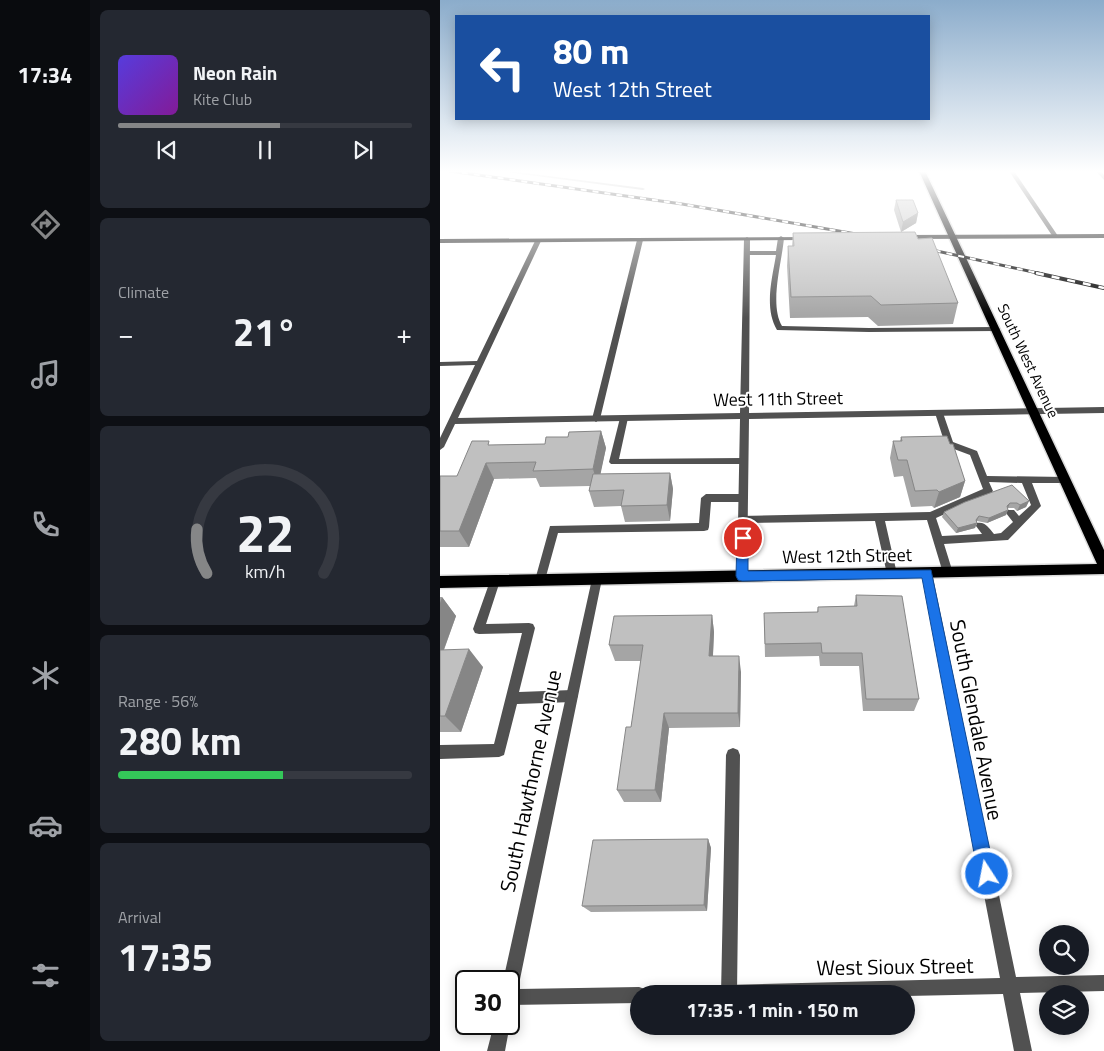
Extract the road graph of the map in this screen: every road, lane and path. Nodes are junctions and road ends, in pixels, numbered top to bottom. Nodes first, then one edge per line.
1 (944, 220) edge
2 (1044, 220) edge
3 (1055, 236) junction
4 (1104, 236) edge
5 (893, 237) edge
6 (952, 237) junction
7 (781, 238) junction
8 (818, 238) edge
9 (747, 239) junction
10 (640, 240) junction
11 (538, 241) junction
12 (440, 242) edge
13 (747, 253) junction
14 (780, 253) junction
15 (996, 329) junction
16 (480, 363) junction
17 (440, 364) edge
18 (1104, 410) edge
19 (1034, 411) junction
20 (939, 413) junction
21 (744, 416) junction
22 (624, 418) junction
23 (596, 419) junction
24 (452, 421) junction
25 (440, 447) edge
26 (743, 461) junction
27 (983, 479) junction
28 (1026, 480) junction
29 (1065, 480) junction
30 (743, 498) junction
31 (1010, 513) edge
32 (931, 516) junction
33 (879, 518) junction
34 (743, 520) junction
35 (1019, 522) junction
36 (981, 526) dead end
37 (992, 538) junction
38 (939, 540) junction
39 (1104, 564) edge
40 (1104, 569) edge
41 (948, 572) junction
42 (927, 573) junction
43 (892, 574) junction
44 (742, 576) junction
45 (597, 579) junction
46 (540, 580) junction
47 (494, 581) junction
48 (440, 582) edge
49 (572, 696) junction
50 (512, 698) junction
51 (440, 752) edge
52 (733, 755) dead end
53 (514, 970) edge
54 (1104, 983) edge
55 (728, 985) edge
56 (1009, 987) junction
57 (915, 989) edge
58 (630, 995) edge
59 (520, 997) edge
60 (500, 1035) edge
61 (496, 1051) edge
62 (1023, 1051) edge

1 - 6 main road, South West Avenue
2 - 3 street
3 - 4 street
3 - 6 street
5 - 6 street
6 - 15 main road, South West Avenue
7 - 8 street
7 - 9 street
7 - 14 street
9 - 10 street
9 - 13 street
10 - 11 street
10 - 23 street
11 - 12 street
11 - 16 street
13 - 14 street
13 - 21 street
14 - 15 street
15 - 19 main road, South West Avenue
16 - 17 street
16 - 24 street
18 - 19 street, West 11th Street
19 - 20 street, West 11th Street
19 - 29 main road, South West Avenue
20 - 21 street, West 11th Street
20 - 27 street
21 - 22 street, West 11th Street
21 - 26 street
22 - 23 street, West 11th Street
22 - 26 street
23 - 24 street, West 11th Street
24 - 25 street
26 - 30 street
27 - 28 street
27 - 32 street
28 - 29 street
28 - 35 street
29 - 39 main road, South West Avenue
30 - 34 street
30 - 46 street
31 - 35 street
32 - 33 street
32 - 38 street
33 - 34 street
33 - 43 street
34 - 44 street
35 - 37 street
36 - 37 street
37 - 38 street
38 - 41 street
40 - 41 main road, West 12th Street
41 - 42 main road, West 12th Street
42 - 43 main road, West 12th Street
42 - 56 street, South Glendale Avenue
43 - 44 main road, West 12th Street
44 - 45 main road, West 12th Street
45 - 46 main road, West 12th Street
45 - 49 street, South Hawthorne Avenue
46 - 47 main road, West 12th Street
47 - 48 main road, West 12th Street
47 - 50 street
49 - 50 street
49 - 53 street, South Hawthorne Avenue
50 - 51 street
52 - 55 street
54 - 56 street, West Sioux Street
56 - 57 street, West Sioux Street
56 - 62 street, South Glendale Avenue
58 - 59 street
60 - 61 street

